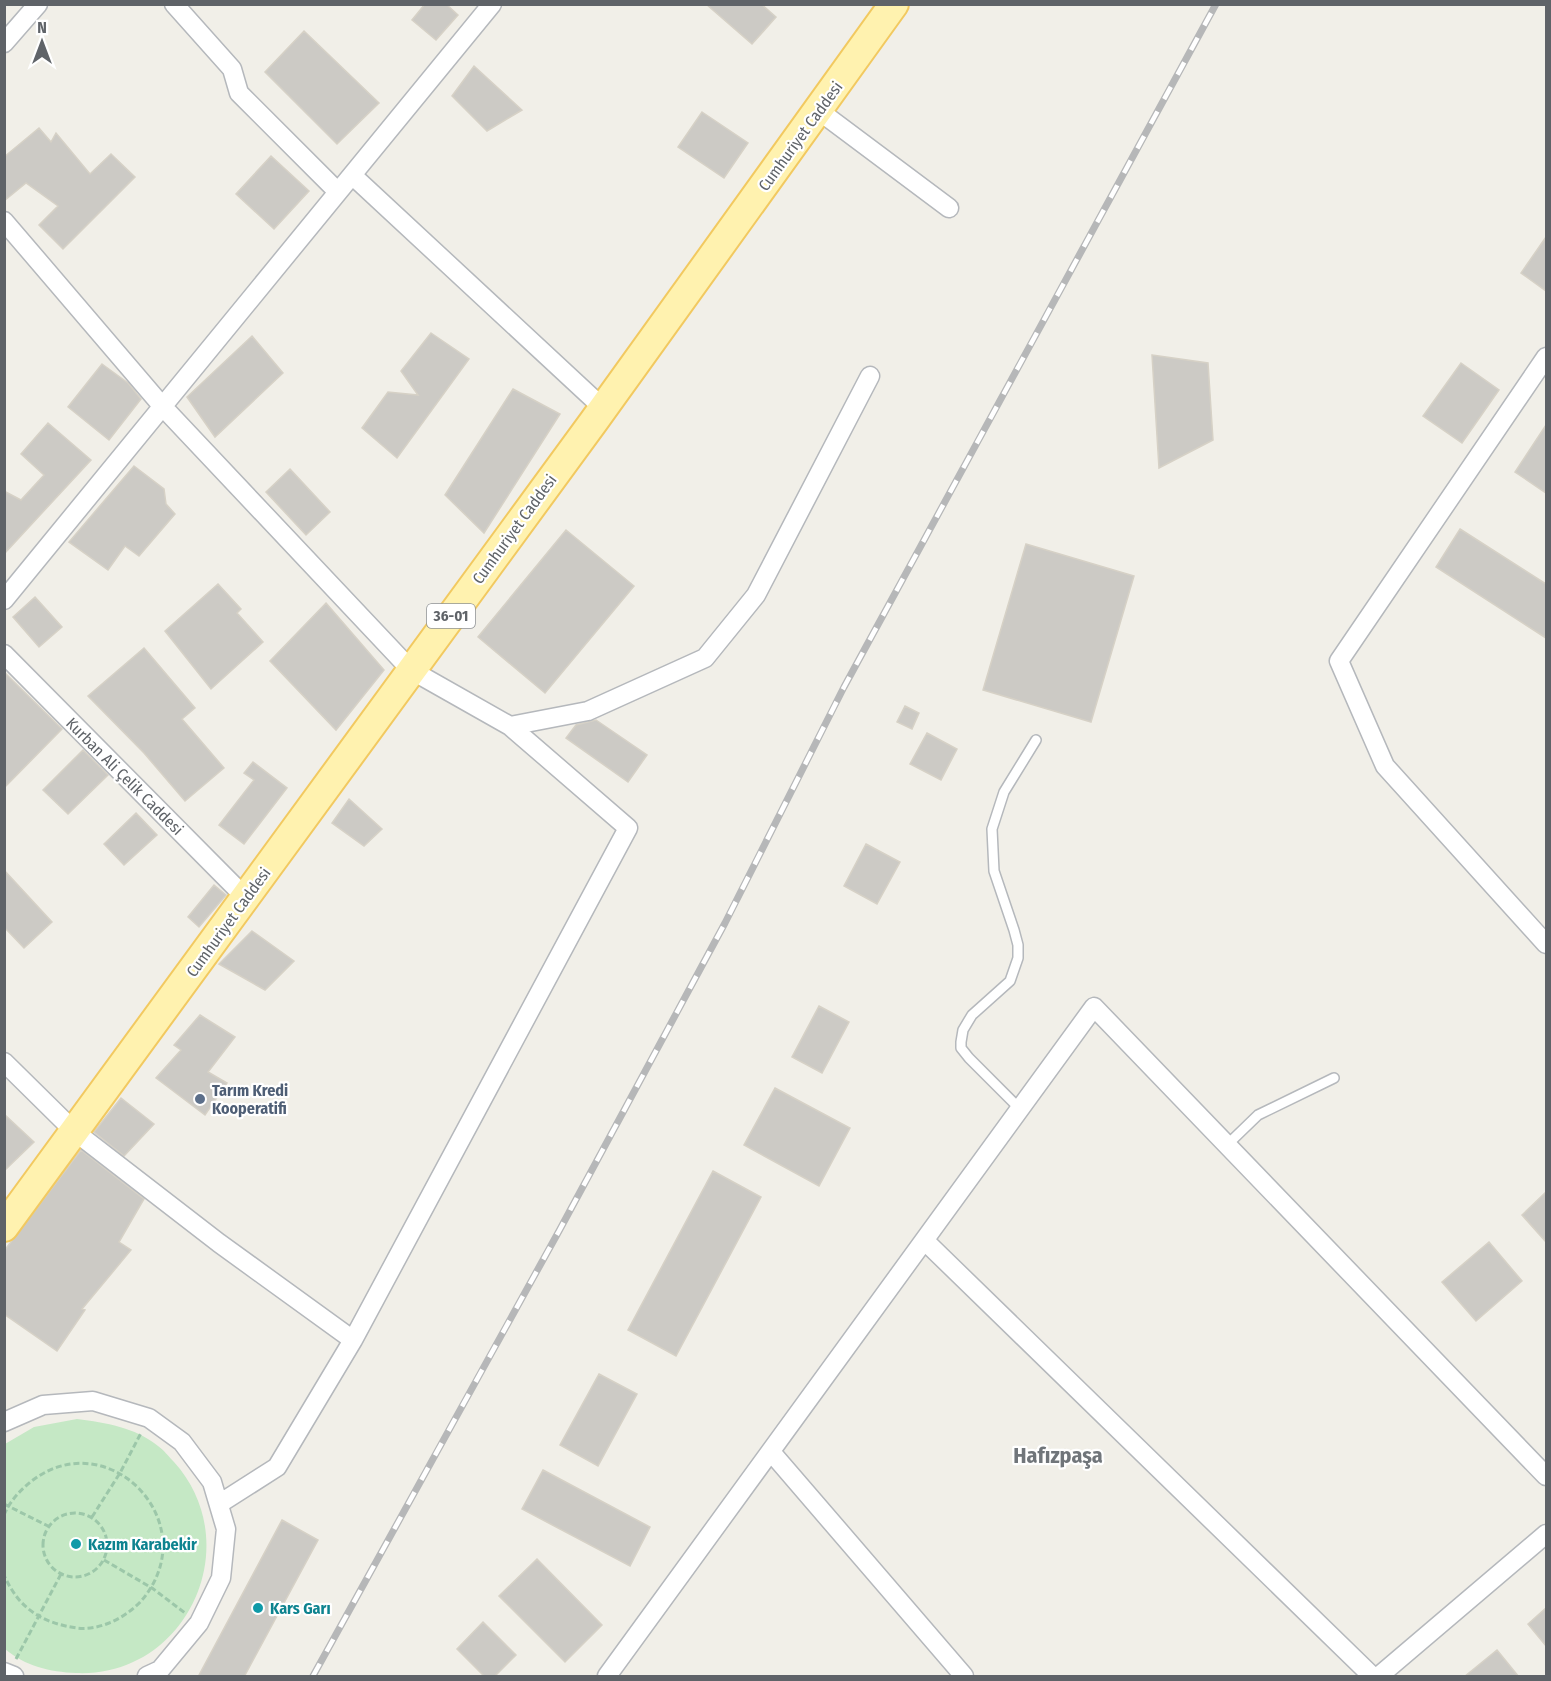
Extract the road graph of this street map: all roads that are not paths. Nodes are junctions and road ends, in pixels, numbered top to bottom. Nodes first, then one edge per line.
1 (38, 4) edge
2 (174, 4) edge
3 (492, 4) edge
4 (894, 4) edge
5 (4, 43) edge
6 (818, 110) junction
7 (352, 175) junction
8 (338, 192) junction
9 (949, 208) dead end
10 (4, 221) edge
11 (1546, 357) edge
12 (870, 376) dead end
13 (162, 407) junction
14 (603, 408) junction
15 (4, 600) edge
16 (4, 654) edge
17 (411, 670) junction
18 (510, 726) junction
19 (1036, 740) dead end
20 (245, 897) junction
21 (1546, 944) edge
22 (4, 1062) edge
23 (1334, 1077) dead end
24 (1020, 1109) junction
25 (74, 1131) junction
26 (1227, 1145) junction
27 (4, 1227) edge
28 (925, 1241) junction
29 (353, 1340) junction
30 (4, 1422) edge
31 (772, 1453) junction
32 (1546, 1476) edge
33 (219, 1504) junction
34 (1546, 1534) edge
35 (147, 1677) edge
36 (607, 1677) edge
37 (964, 1677) edge
38 (1372, 1677) edge
39 (1379, 1677) edge

1 - 5 street
2 - 8 street
3 - 7 street
4 - 6 main road, Cumhuriyet Caddesi / 36-01
6 - 9 street
6 - 14 main road, Cumhuriyet Caddesi / 36-01
7 - 8 street
7 - 14 street
8 - 13 street
10 - 13 street
11 - 21 street
12 - 18 street
13 - 15 street
13 - 17 street
14 - 17 main road, Cumhuriyet Caddesi / 36-01
16 - 20 street, Kurban Ali Çelik Caddesi
17 - 18 street
17 - 20 main road, Cumhuriyet Caddesi / 36-01
18 - 29 street
19 - 24 lane
20 - 25 main road, Cumhuriyet Caddesi / 36-01
22 - 25 street
23 - 26 lane
24 - 26 street
24 - 28 street
25 - 27 main road, Cumhuriyet Caddesi / 36-01
25 - 29 street
26 - 32 street
28 - 31 street
28 - 38 street
29 - 33 street
30 - 33 street
31 - 36 street
31 - 37 street
33 - 35 street
34 - 39 street

